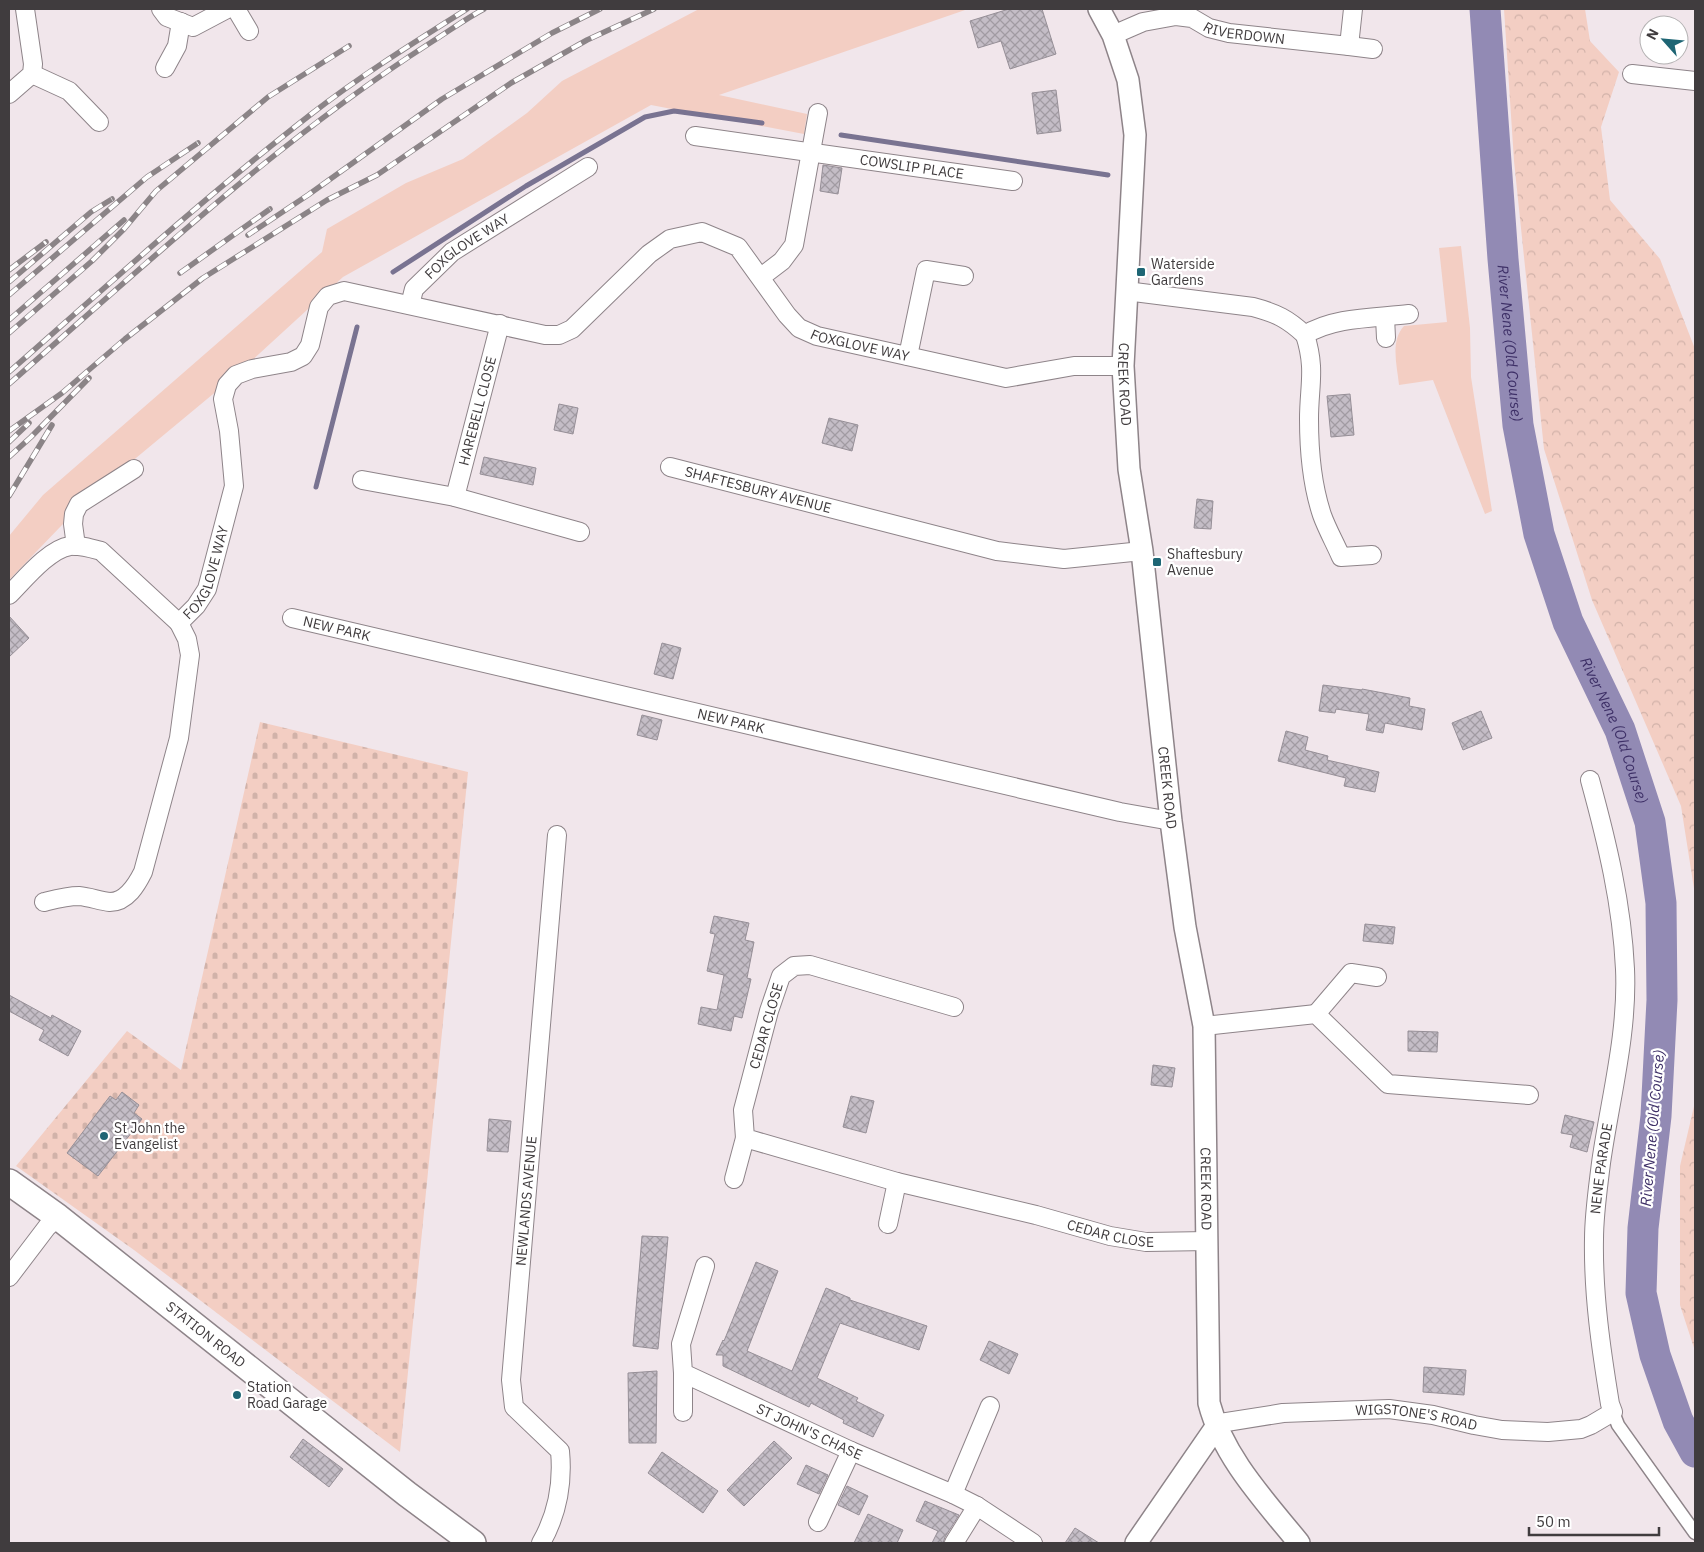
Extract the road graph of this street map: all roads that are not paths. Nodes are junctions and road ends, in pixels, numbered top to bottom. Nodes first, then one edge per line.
1 (25, 9) edge
2 (161, 9) edge
3 (228, 9) edge
4 (236, 9) edge
5 (1099, 9) edge
6 (1353, 9) edge
7 (1193, 13) edge
8 (181, 22) junction
9 (249, 31) dead end
10 (1113, 35) junction
11 (1349, 46) junction
12 (1373, 49) dead end
13 (166, 68) dead end
14 (32, 74) junction
15 (1632, 74) dead end
16 (1695, 81) edge
17 (9, 94) edge
18 (818, 113) dead end
19 (99, 122) dead end
20 (695, 136) dead end
21 (810, 152) junction
22 (588, 168) dead end
23 (1013, 181) dead end
24 (964, 276) dead end
25 (761, 277) junction
26 (1126, 291) junction
27 (410, 305) junction
28 (1409, 314) dead end
29 (1385, 317) junction
30 (500, 324) junction
31 (1305, 335) junction
32 (1386, 338) dead end
33 (908, 356) junction
34 (1123, 366) junction
35 (670, 467) dead end
36 (134, 469) dead end
37 (362, 480) dead end
38 (455, 497) junction
39 (580, 532) dead end
40 (76, 546) junction
41 (1142, 552) junction
42 (1372, 555) dead end
43 (9, 595) edge
44 (292, 618) dead end
45 (179, 623) junction
46 (1590, 780) dead end
47 (1172, 821) junction
48 (557, 834) dead end
49 (44, 902) dead end
50 (1377, 977) dead end
51 (954, 1007) dead end
52 (1316, 1014) junction
53 (1204, 1026) junction
54 (1529, 1095) dead end
55 (745, 1138) junction
56 (734, 1179) dead end
57 (9, 1182) edge
58 (898, 1182) junction
59 (58, 1217) junction
60 (888, 1224) dead end
61 (1208, 1241) junction
62 (705, 1266) dead end
63 (9, 1277) edge
64 (683, 1373) junction
65 (990, 1406) dead end
66 (683, 1412) dead end
67 (1613, 1412) junction
68 (1215, 1426) junction
69 (850, 1450) junction
70 (953, 1494) junction
71 (977, 1506) junction
72 (818, 1522) dead end
73 (1695, 1533) edge
74 (473, 1543) edge
75 (541, 1543) edge
76 (954, 1543) edge
77 (1033, 1543) edge
78 (1136, 1543) edge
79 (1299, 1543) edge

1 - 14 street
2 - 8 street
3 - 8 street
4 - 9 street
5 - 10 street, CREEK ROAD
6 - 11 street
7 - 10 street, RIVERDOWN
7 - 11 street, RIVERDOWN
8 - 13 street
10 - 26 street, CREEK ROAD
11 - 12 street, RIVERDOWN
14 - 17 street
14 - 19 street
15 - 16 street
18 - 21 street
20 - 21 street, COWSLIP PLACE
21 - 23 street, COWSLIP PLACE
21 - 25 street
22 - 27 street, FOXGLOVE WAY
24 - 33 street
25 - 30 street, FOXGLOVE WAY
25 - 33 street, FOXGLOVE WAY
26 - 31 street
26 - 34 street, CREEK ROAD
27 - 30 street, FOXGLOVE WAY
27 - 45 street, FOXGLOVE WAY
28 - 29 street
29 - 31 street
29 - 32 street
30 - 38 street, HAREBELL CLOSE
31 - 42 street
33 - 34 street, FOXGLOVE WAY
34 - 41 street, CREEK ROAD
35 - 41 street, SHAFTESBURY AVENUE
36 - 40 street
37 - 38 street
38 - 39 street
40 - 43 street
40 - 45 street
41 - 47 street, CREEK ROAD
44 - 47 street, NEW PARK
45 - 49 street, FOXGLOVE WAY
46 - 67 street, NENE PARADE
47 - 53 street, CREEK ROAD
48 - 75 street, NEWLANDS AVENUE
50 - 52 street
51 - 55 street, CEDAR CLOSE
52 - 53 street
52 - 54 street
53 - 61 street, CREEK ROAD
55 - 56 street, CEDAR CLOSE
55 - 58 street, CEDAR CLOSE
57 - 59 main road, STATION ROAD
58 - 60 street
58 - 61 street, CEDAR CLOSE
59 - 63 street
59 - 74 main road, STATION ROAD
61 - 68 street, CREEK ROAD
62 - 64 street
64 - 66 street
64 - 69 street, ST JOHN'S CHASE
65 - 70 street
67 - 68 street, WIGSTONE'S ROAD
67 - 73 street, NENE PARADE
68 - 78 street
68 - 79 street, CREEK ROAD
69 - 70 street, ST JOHN'S CHASE
69 - 72 street
70 - 71 street, ST JOHN'S CHASE
71 - 76 street
71 - 77 street, ST JOHN'S CHASE

